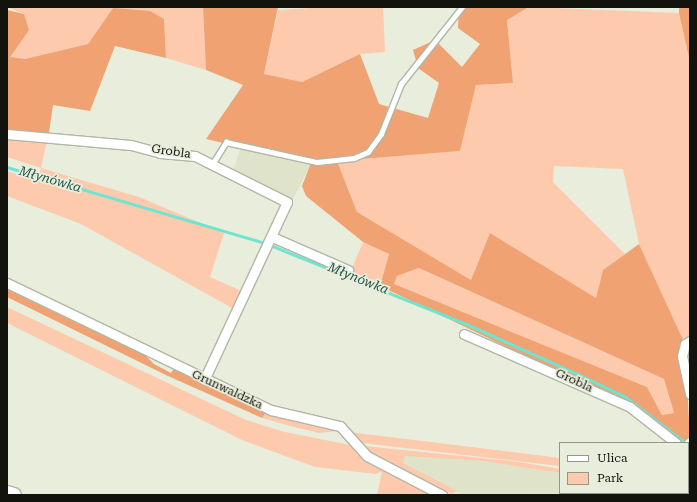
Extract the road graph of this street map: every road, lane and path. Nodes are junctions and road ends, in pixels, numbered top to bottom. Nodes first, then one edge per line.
1 (462, 7) edge
2 (7, 134) edge
3 (213, 162) junction
4 (272, 237) junction
5 (348, 270) dead end
6 (7, 283) edge
7 (464, 334) dead end
8 (690, 341) edge
9 (204, 380) junction
10 (690, 394) edge
11 (675, 442) edge
12 (7, 493) edge
13 (14, 495) edge
14 (442, 495) edge

1 - 3 lane
2 - 3 street, Grobla
3 - 4 street, Grobla
4 - 5 street
4 - 9 street, Grobla
6 - 9 street, Grunwaldzka
7 - 11 street, Grobla
8 - 10 street
9 - 14 street, Grunwaldzka
12 - 13 main road

